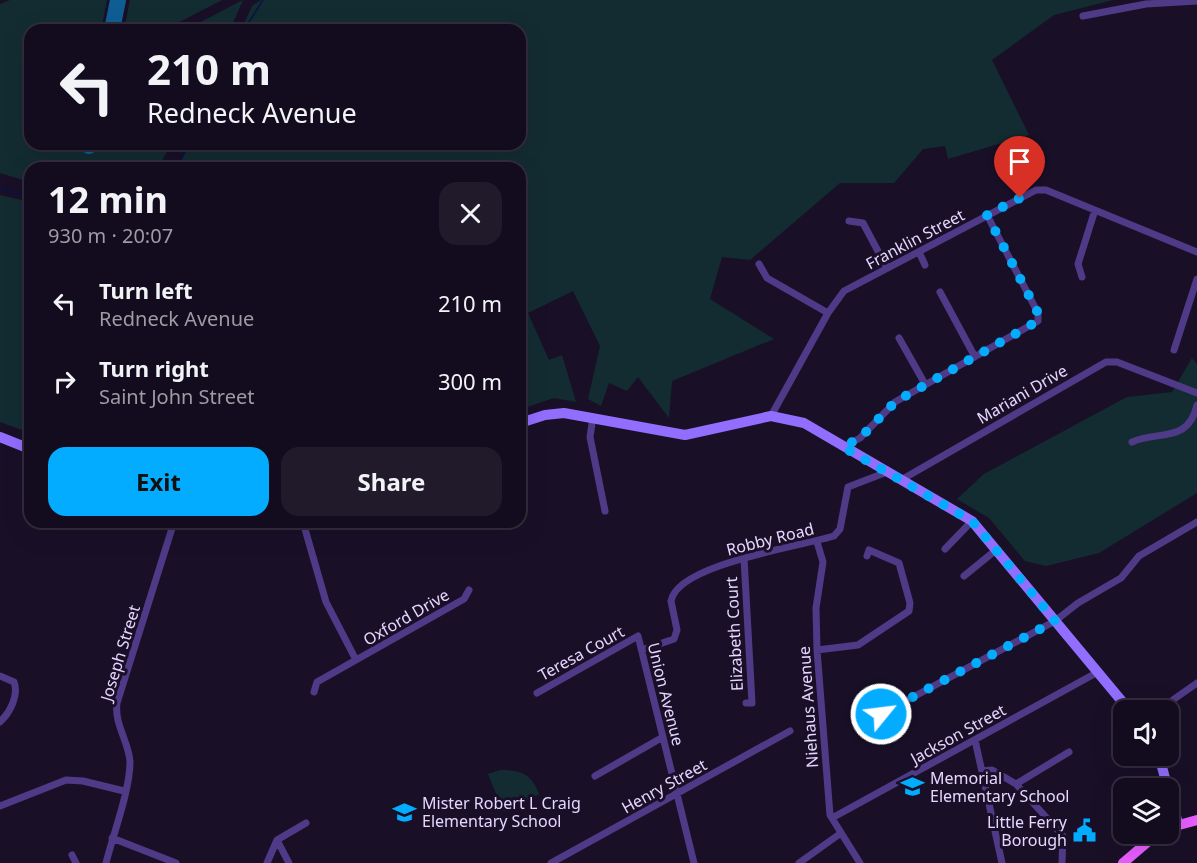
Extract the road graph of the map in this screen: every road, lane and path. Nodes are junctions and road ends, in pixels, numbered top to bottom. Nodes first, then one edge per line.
1 (1197, 2) edge
2 (1083, 16) dead end
3 (1095, 210) junction
4 (987, 215) junction
5 (849, 221) dead end
6 (919, 252) junction
7 (1197, 252) edge
8 (759, 264) dead end
9 (925, 265) dead end
10 (887, 268) junction
11 (1082, 277) dead end
12 (1197, 279) edge
13 (940, 292) dead end
14 (828, 313) junction
15 (899, 338) dead end
16 (1174, 350) dead end
17 (975, 357) junction
18 (925, 384) junction
19 (1197, 393) edge
20 (1197, 405) edge
21 (771, 416) junction
22 (592, 417) junction
23 (526, 421) edge
24 (0, 437) edge
25 (1132, 442) dead end
26 (24, 447) edge
27 (843, 447) junction
28 (887, 472) junction
29 (901, 480) junction
30 (605, 511) dead end
31 (972, 521) junction
32 (1197, 522) edge
33 (172, 528) edge
34 (305, 528) edge
35 (817, 542) junction
36 (945, 549) dead end
37 (996, 550) junction
38 (867, 556) dead end
39 (744, 558) junction
40 (964, 576) dead end
41 (469, 590) dead end
42 (1055, 621) junction
43 (638, 636) joint
44 (642, 650) junction
45 (817, 650) junction
46 (356, 660) junction
47 (1098, 672) junction
48 (0, 676) edge
49 (1197, 683) edge
50 (314, 692) dead end
51 (537, 693) dead end
52 (1121, 700) edge
53 (1173, 700) edge
54 (746, 703) dead end
55 (0, 722) edge
56 (861, 725) dead end
57 (790, 731) dead end
58 (663, 737) junction
59 (975, 740) junction
60 (1069, 752) dead end
61 (982, 771) junction
62 (595, 776) dead end
63 (1016, 784) junction
64 (124, 791) junction
65 (677, 795) junction
66 (0, 806) edge
67 (832, 818) junction
68 (1197, 820) edge
69 (306, 823) dead end
70 (1179, 824) edge
71 (841, 833) junction
72 (112, 838) junction
73 (278, 840) junction
74 (1145, 844) edge
75 (72, 855) dead end
76 (76, 863) edge
77 (106, 863) edge
78 (176, 863) edge
79 (267, 863) edge
80 (289, 863) edge
81 (551, 863) edge
82 (694, 863) edge
83 (799, 863) edge
84 (860, 863) edge
85 (1002, 863) edge
86 (1062, 863) edge
87 (1123, 863) edge

1 - 2 street
3 - 4 street, Franklin Street
3 - 7 street, Franklin Street
3 - 11 street
4 - 6 street, Franklin Street
4 - 17 street
5 - 10 street
6 - 9 street
6 - 10 street, Franklin Street
8 - 14 street
10 - 14 street, Franklin Street
12 - 16 street
13 - 17 street
14 - 21 street, Franklin Street
15 - 18 street
17 - 18 street
18 - 27 street
19 - 29 street, Mariani Drive
20 - 25 street
21 - 22 street
21 - 27 street
22 - 23 street
22 - 30 street
24 - 26 street
27 - 28 street
28 - 29 street
28 - 35 street, Robby Road
29 - 31 street
31 - 36 street
31 - 37 street
32 - 42 street
33 - 64 street, Joseph Street
34 - 46 street, Oxford Drive
35 - 39 street, Robby Road
35 - 45 street, Niehaus Avenue
37 - 40 street
37 - 42 street
38 - 45 street
39 - 44 street, Robby Road
39 - 54 street, Elizabeth Court
41 - 46 street, Oxford Drive
42 - 47 street
42 - 56 street
43 - 44 street, Union Avenue
43 - 51 street, Teresa Court
44 - 58 street, Union Avenue
45 - 67 street, Niehaus Avenue
46 - 50 street
47 - 52 street
47 - 59 street, Jackson Street
48 - 55 street
49 - 53 street
57 - 65 street, Henry Street
58 - 62 street
58 - 65 street, Union Avenue
59 - 61 street
59 - 67 street, Jackson Street
60 - 63 street
61 - 63 street
61 - 85 street
63 - 86 street
64 - 66 street
64 - 72 street, Joseph Street
65 - 81 street, Henry Street
65 - 82 street, Union Avenue
67 - 71 street, Niehaus Avenue
68 - 70 main road
69 - 73 street
71 - 83 street
71 - 84 street, Niehaus Avenue
72 - 77 street, Joseph Street
72 - 78 street
73 - 79 street
73 - 80 street
74 - 87 main road
75 - 76 street

